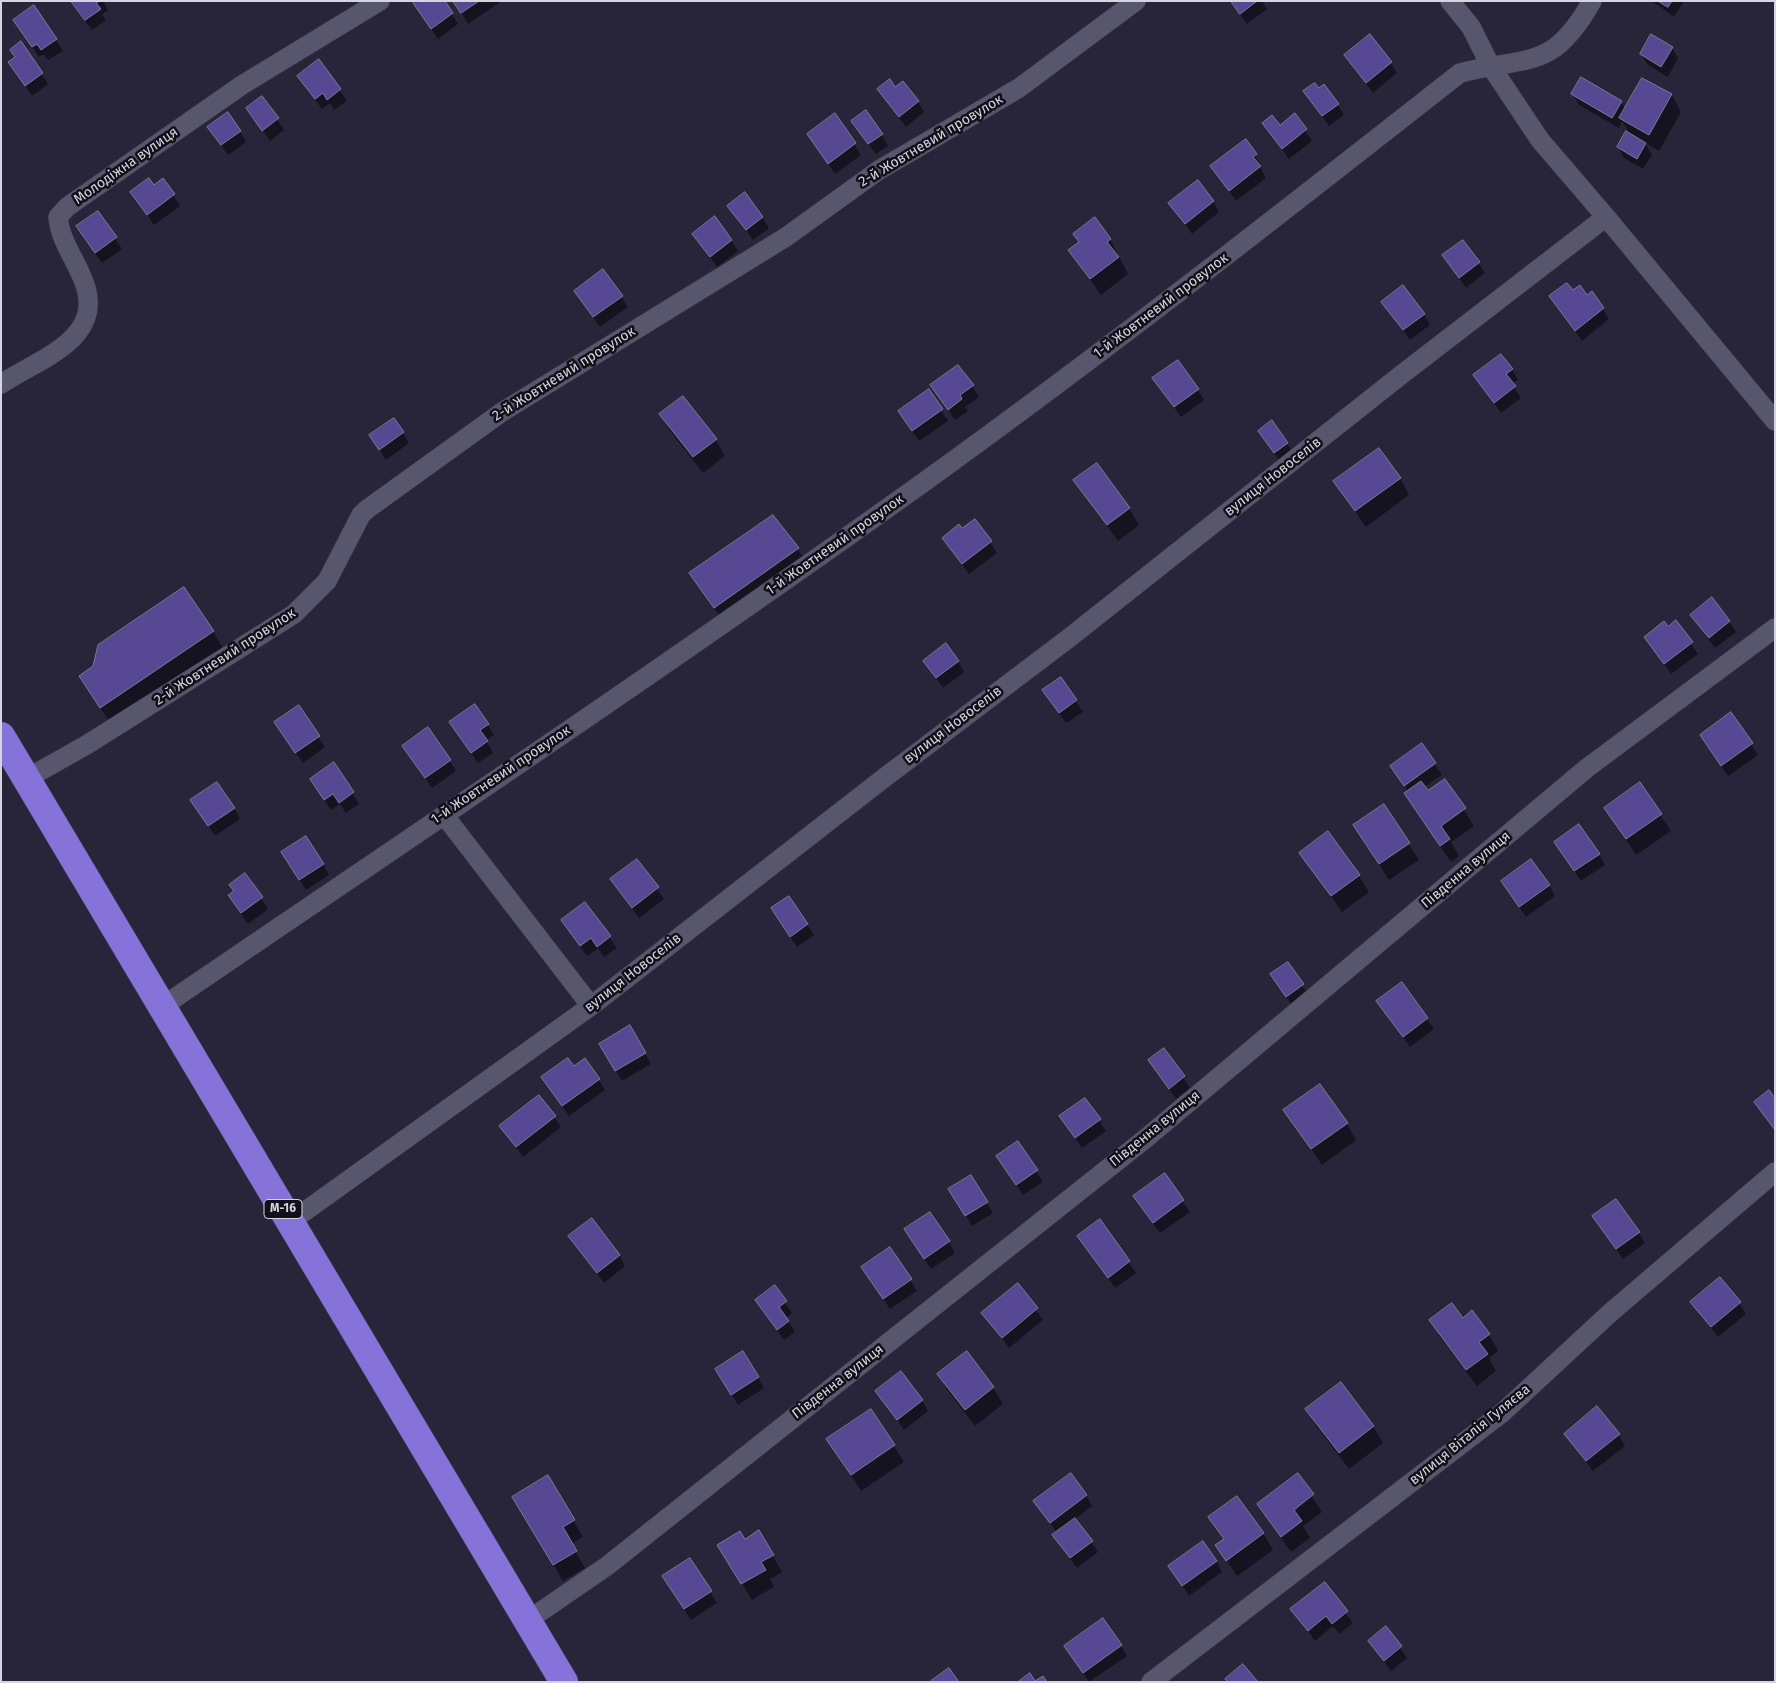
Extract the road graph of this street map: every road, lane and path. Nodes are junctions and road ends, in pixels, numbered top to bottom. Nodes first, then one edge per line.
1 (380, 1) edge
2 (1136, 1) edge
3 (1450, 1) edge
4 (1592, 1) edge
5 (1490, 65) junction
6 (1606, 217) junction
7 (1, 384) edge
8 (1775, 421) edge
9 (1775, 628) edge
10 (1, 736) edge
11 (26, 779) junction
12 (444, 815) junction
13 (163, 1006) junction
14 (591, 1006) junction
15 (1775, 1172) edge
16 (290, 1222) junction
17 (527, 1621) junction
18 (564, 1682) edge
19 (1151, 1682) edge

1 - 7 street, Молодіжна вулиця
2 - 11 street, 2-й Жовтневий провулок
3 - 5 street
4 - 5 street
5 - 6 street
5 - 12 street, 1-й Жовтневий провулок
6 - 8 street
6 - 14 street, вулиця Новоселів
9 - 17 street, Південна вулиця
10 - 11 highway, М-16
11 - 13 highway, М-16
12 - 13 street, 1-й Жовтневий провулок
12 - 14 street
13 - 16 highway, М-16
14 - 16 street, вулиця Новоселів
15 - 19 street, вулиця Віталія Гуляєва
16 - 17 highway, М-16
17 - 18 highway, М-16

